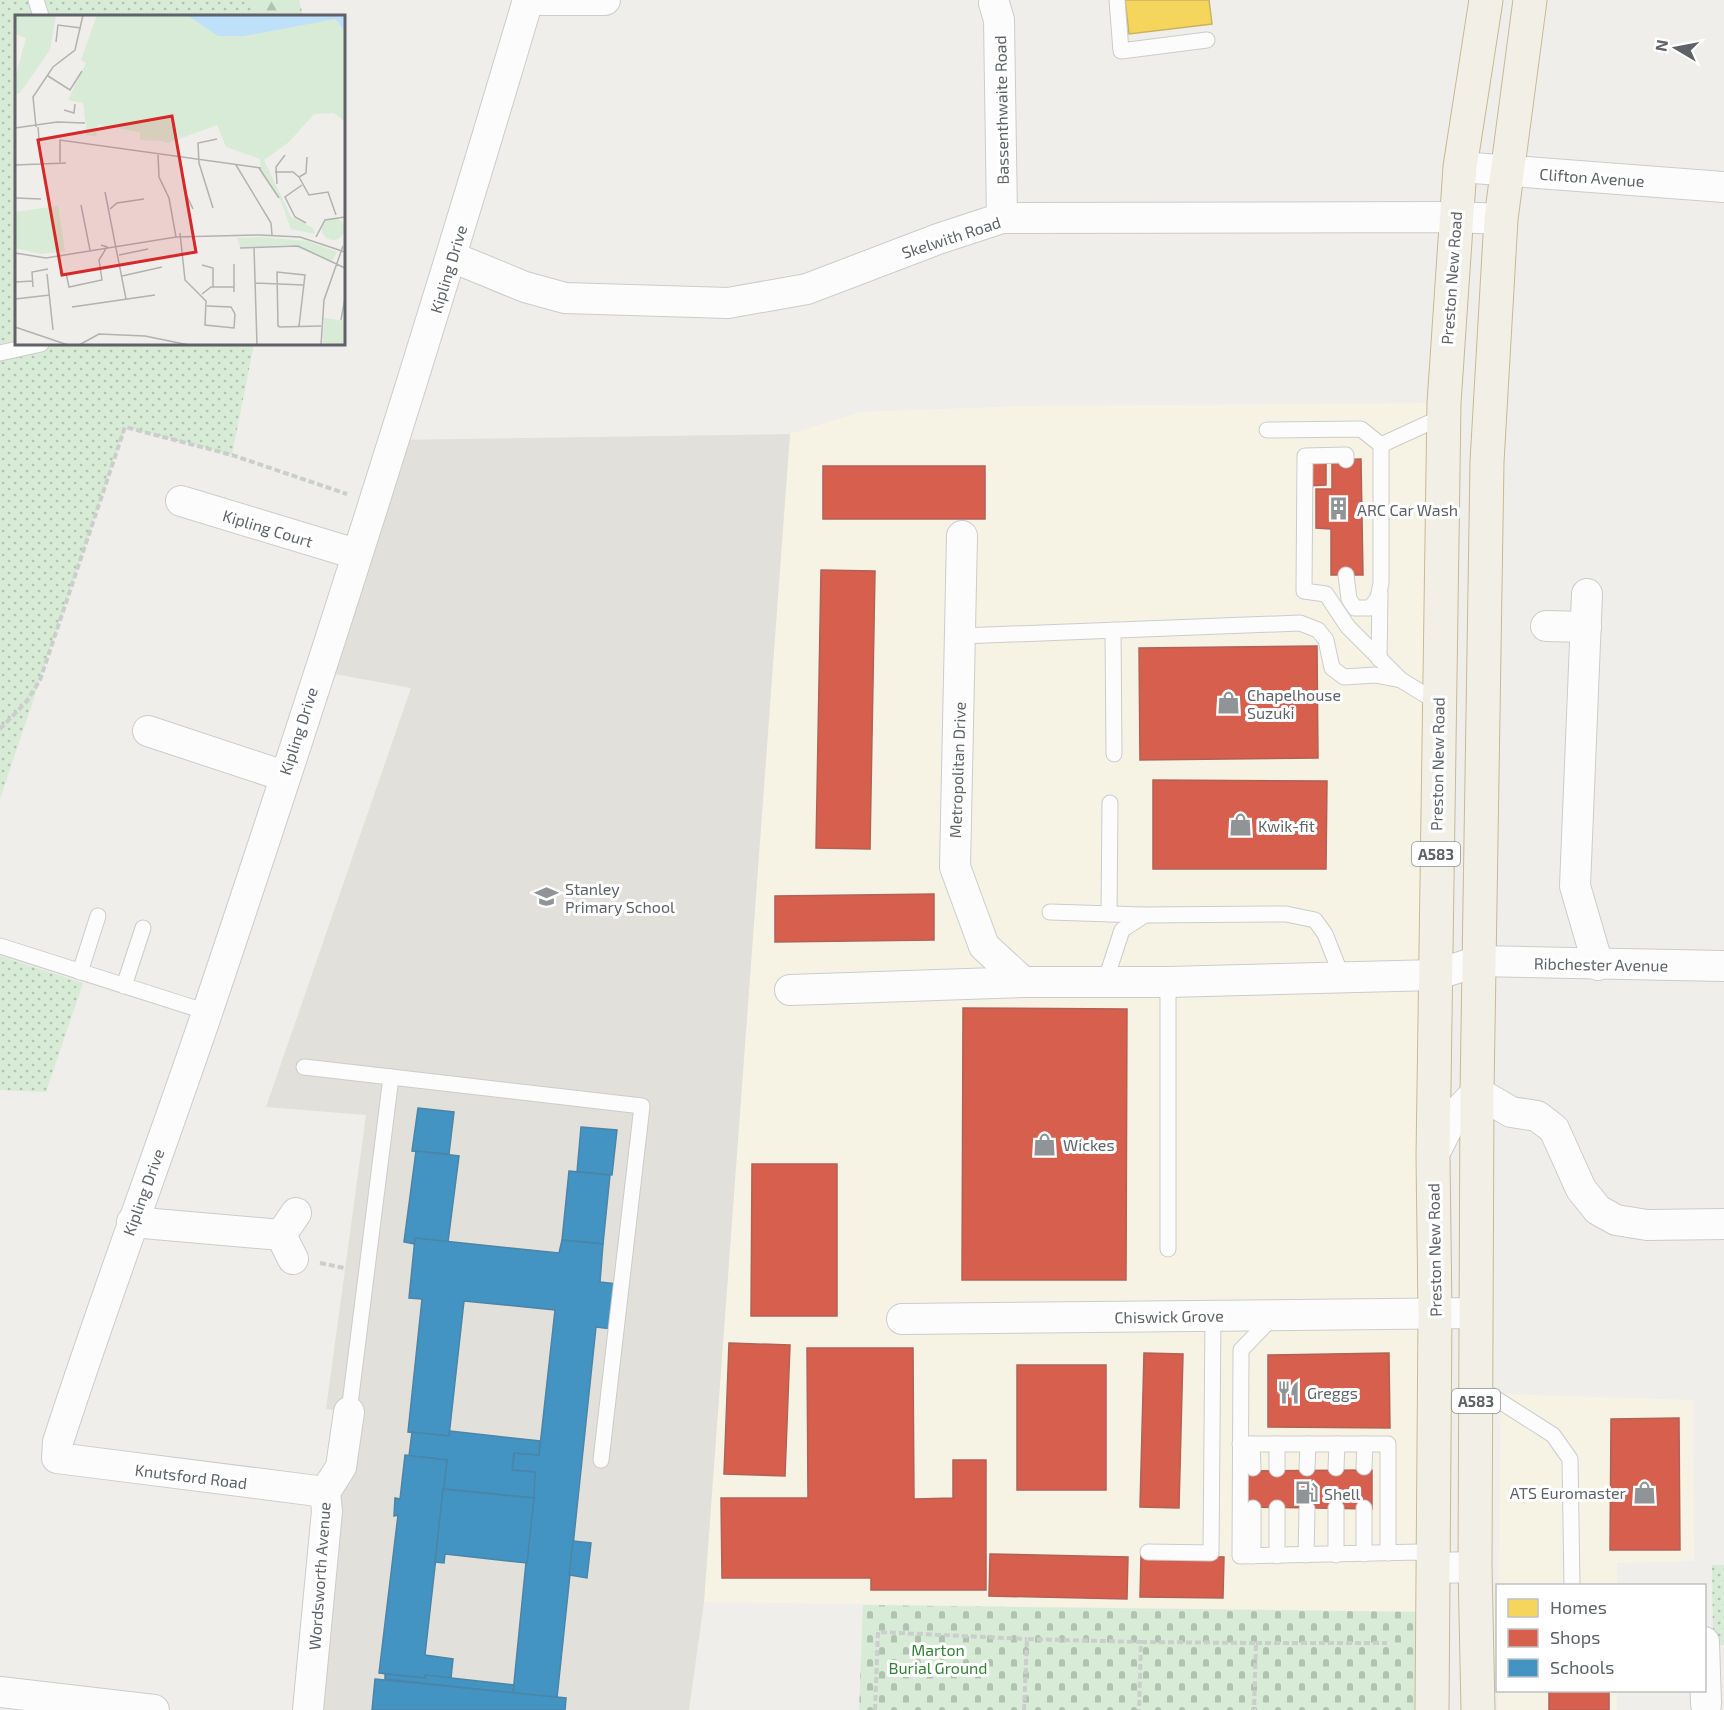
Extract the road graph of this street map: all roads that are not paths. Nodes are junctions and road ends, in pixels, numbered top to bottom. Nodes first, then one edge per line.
1 (36, 0) edge
2 (528, 0) edge
3 (604, 0) edge
4 (1117, 0) edge
5 (1486, 0) edge
6 (1530, 0) edge
7 (992, 1) edge
8 (41, 15) edge
9 (1208, 40) dead end
10 (1460, 167) junction
11 (1506, 171) junction
12 (1724, 187) edge
13 (1455, 217) junction
14 (1002, 218) junction
15 (1501, 219) junction
16 (452, 257) junction
17 (36, 345) edge
18 (0, 353) edge
19 (1444, 416) junction
20 (1267, 430) dead end
21 (1381, 445) junction
22 (1346, 460) dead end
23 (181, 501) dead end
24 (962, 536) dead end
25 (356, 554) junction
26 (1346, 575) dead end
27 (1381, 583) junction
28 (1587, 594) dead end
29 (1546, 626) dead end
30 (1586, 627) junction
31 (1113, 630) junction
32 (961, 636) junction
33 (1379, 659) junction
34 (1401, 680) junction
35 (1437, 702) junction
36 (148, 731) dead end
37 (1114, 754) dead end
38 (284, 776) junction
39 (1110, 803) dead end
40 (1050, 912) dead end
41 (1109, 914) junction
42 (1145, 915) junction
43 (98, 916) dead end
44 (143, 928) dead end
45 (0, 946) edge
46 (1479, 961) junction
47 (1598, 964) junction
48 (1724, 966) edge
49 (80, 972) junction
50 (1435, 975) junction
51 (1342, 977) junction
52 (1023, 982) junction
53 (1105, 982) junction
54 (1168, 982) junction
55 (124, 986) junction
56 (790, 990) dead end
57 (207, 1012) junction
58 (304, 1066) dead end
59 (391, 1077) junction
60 (1433, 1083) junction
61 (1478, 1092) junction
62 (1511, 1112) junction
63 (1453, 1117) junction
64 (1478, 1139) junction
65 (1433, 1156) junction
66 (132, 1222) junction
67 (1724, 1224) edge
68 (290, 1236) road end
69 (1168, 1249) dead end
70 (1477, 1313) junction
71 (1435, 1314) junction
72 (1275, 1315) junction
73 (1213, 1316) junction
74 (902, 1319) dead end
75 (1476, 1386) junction
76 (350, 1412) joint
77 (1246, 1444) junction
78 (1277, 1444) junction
79 (1308, 1444) junction
80 (1336, 1444) junction
81 (1365, 1444) junction
82 (57, 1458) joint
83 (601, 1460) dead end
84 (1364, 1467) dead end
85 (1253, 1468) dead end
86 (1277, 1468) dead end
87 (1307, 1468) dead end
88 (1336, 1468) dead end
89 (325, 1492) junction
90 (1253, 1508) dead end
91 (1277, 1508) dead end
92 (1336, 1508) dead end
93 (1364, 1508) dead end
94 (1307, 1509) dead end
95 (1148, 1552) dead end
96 (1388, 1553) junction
97 (1364, 1554) junction
98 (1306, 1555) junction
99 (1336, 1555) junction
100 (1253, 1556) junction
101 (1277, 1556) junction
102 (1474, 1567) junction
103 (1432, 1568) junction
104 (1572, 1584) edge
105 (1724, 1653) edge
106 (1706, 1654) edge
107 (0, 1692) edge
108 (1706, 1692) edge
109 (1706, 1704) dead end
110 (154, 1710) edge
111 (309, 1710) edge
112 (1432, 1710) edge
113 (1478, 1710) edge

1 - 8 lane
2 - 3 street
2 - 16 street, Kipling Drive
4 - 9 lane
5 - 10 highway, Preston New Road / A583
6 - 11 highway, A583
7 - 14 street, Bassenthwaite Road
10 - 11 street, Clifton Avenue
10 - 13 highway, Preston New Road / A583
11 - 12 street, Clifton Avenue
11 - 15 highway, A583
13 - 14 street, Skelwith Road
13 - 15 street, Skelwith Road
13 - 19 highway, Preston New Road / A583
14 - 16 street, Skelwith Road
15 - 46 highway, A583
16 - 25 street, Kipling Drive
17 - 18 lane
19 - 21 lane
19 - 35 highway, Preston New Road / A583
20 - 21 lane
21 - 27 lane
22 - 33 lane
23 - 25 street, Kipling Court
24 - 32 street, Metropolitan Drive
25 - 38 street, Kipling Drive
26 - 27 lane
27 - 33 lane
28 - 30 street
29 - 30 street
30 - 47 street
31 - 32 lane
31 - 34 lane
31 - 37 lane
32 - 52 street, Metropolitan Drive
33 - 34 lane
34 - 35 lane
35 - 50 highway, Preston New Road / A583
36 - 38 street
38 - 57 street, Kipling Drive
39 - 41 lane
40 - 41 lane
41 - 42 lane
42 - 51 lane
42 - 53 lane
43 - 49 lane
44 - 55 lane
45 - 49 lane
46 - 47 street, Ribchester Avenue
46 - 50 street, Ribchester Avenue
46 - 61 highway, A583
47 - 48 street, Ribchester Avenue
49 - 55 lane
50 - 51 street
50 - 60 highway, Preston New Road / A583
51 - 54 street
52 - 53 street
52 - 56 street
53 - 54 street
54 - 69 lane
55 - 57 lane
57 - 66 street, Kipling Drive
58 - 59 lane
59 - 76 lane
59 - 83 lane
60 - 63 street
60 - 65 highway, Preston New Road / A583
61 - 62 street
61 - 63 street
61 - 64 highway, A583
62 - 64 street
62 - 67 street
63 - 64 street
63 - 65 street
64 - 70 highway, A583
65 - 71 highway, Preston New Road / A583
66 - 68 street
66 - 82 street, Kipling Drive
70 - 71 street, Chiswick Grove
70 - 75 highway, A583
71 - 72 street, Chiswick Grove
71 - 103 highway, Preston New Road / A583
72 - 73 street, Chiswick Grove
72 - 77 lane
73 - 74 street, Chiswick Grove
73 - 95 lane
75 - 102 highway, A583
75 - 104 lane
76 - 89 street, Wordsworth Avenue
77 - 78 lane
77 - 85 lane
77 - 100 lane
78 - 79 lane
78 - 86 lane
79 - 80 lane
79 - 87 lane
80 - 81 lane
80 - 88 lane
81 - 84 lane
81 - 96 lane
82 - 89 street, Knutsford Road
89 - 111 street, Wordsworth Avenue
90 - 100 lane
91 - 101 lane
92 - 99 lane
93 - 97 lane
94 - 98 lane
96 - 97 lane
96 - 103 lane
97 - 99 lane
98 - 99 lane
98 - 101 lane
100 - 101 lane
102 - 103 street
102 - 113 highway, A583
103 - 112 highway, Preston New Road / A583
105 - 106 street
107 - 110 street
108 - 109 street

